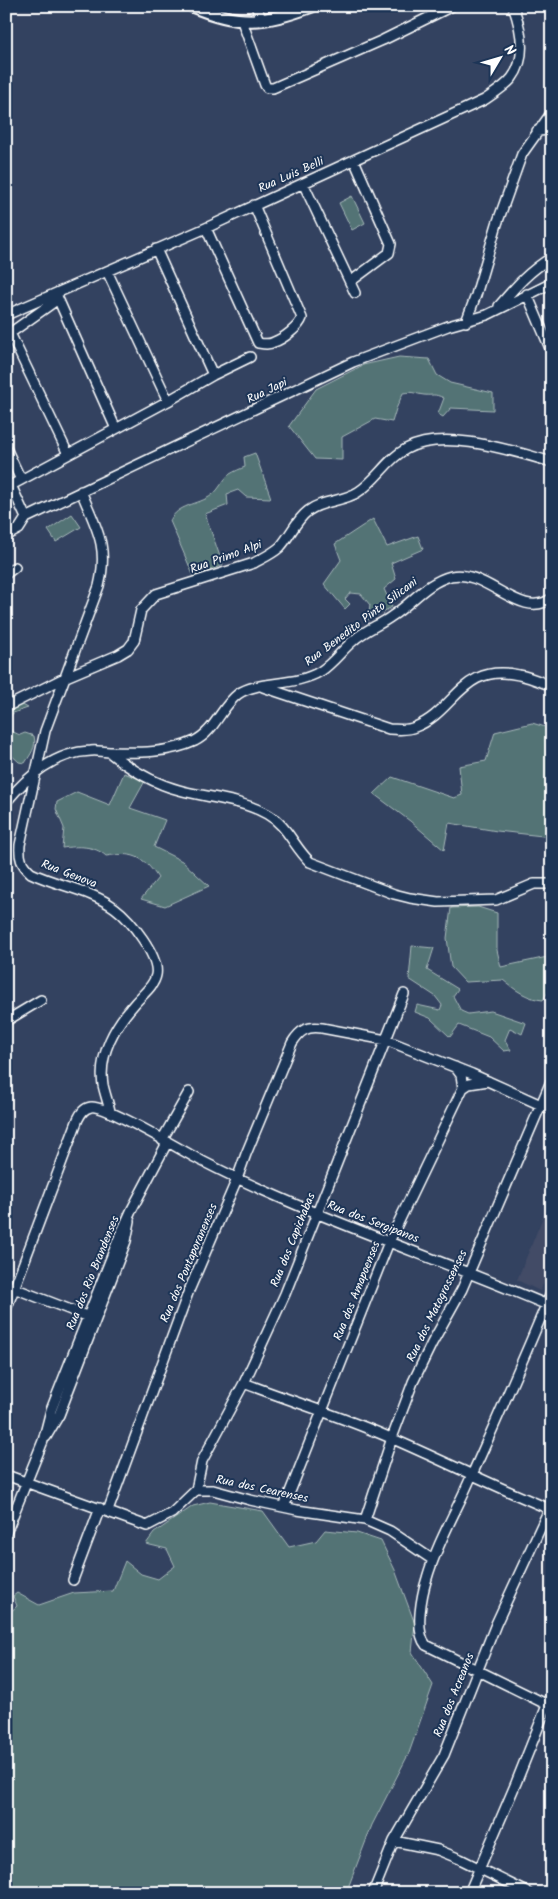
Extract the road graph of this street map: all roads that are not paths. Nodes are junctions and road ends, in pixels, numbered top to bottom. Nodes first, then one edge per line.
1 (192, 6) edge
2 (256, 6) edge
3 (312, 6) edge
4 (452, 6) edge
5 (513, 6) edge
6 (242, 21) junction
7 (262, 21) junction
8 (552, 112) edge
9 (552, 130) edge
10 (537, 131) junction
11 (354, 160) junction
12 (303, 183) junction
13 (254, 205) junction
14 (206, 228) junction
15 (156, 249) junction
16 (552, 257) edge
17 (107, 271) junction
18 (350, 282) junction
19 (552, 282) edge
20 (355, 293) dead end
21 (527, 294) junction
22 (57, 297) junction
23 (497, 309) junction
24 (6, 315) edge
25 (466, 322) junction
26 (8, 334) edge
27 (552, 353) edge
28 (250, 357) dead end
29 (213, 375) junction
30 (168, 402) junction
31 (116, 429) junction
32 (6, 448) edge
33 (68, 454) junction
34 (552, 462) edge
35 (21, 480) junction
36 (8, 487) edge
37 (81, 490) junction
38 (26, 518) junction
39 (6, 536) edge
40 (15, 567) dead end
41 (6, 574) edge
42 (552, 598) edge
43 (66, 677) junction
44 (293, 681) junction
45 (261, 686) junction
46 (552, 686) edge
47 (293, 698) junction
48 (6, 707) edge
49 (109, 752) junction
50 (35, 772) junction
51 (6, 802) edge
52 (552, 884) edge
53 (404, 994) dead end
54 (41, 1000) dead end
55 (6, 1021) edge
56 (386, 1040) junction
57 (455, 1067) junction
58 (552, 1079) edge
59 (489, 1081) junction
60 (463, 1088) junction
61 (189, 1092) dead end
62 (540, 1104) junction
63 (552, 1110) edge
64 (110, 1111) junction
65 (164, 1142) junction
66 (237, 1179) junction
67 (132, 1208) junction
68 (316, 1214) junction
69 (389, 1242) junction
70 (468, 1274) junction
71 (11, 1287) edge
72 (552, 1291) edge
73 (549, 1306) edge
74 (6, 1310) edge
75 (89, 1317) junction
76 (244, 1383) junction
77 (322, 1410) junction
78 (392, 1438) junction
79 (43, 1441) junction
80 (6, 1475) edge
81 (472, 1476) junction
82 (25, 1483) junction
83 (196, 1490) junction
84 (284, 1506) junction
85 (551, 1507) edge
86 (104, 1510) junction
87 (365, 1520) junction
88 (6, 1533) edge
89 (433, 1560) junction
90 (73, 1580) dead end
91 (478, 1671) junction
92 (552, 1692) edge
93 (549, 1706) edge
94 (394, 1841) junction
95 (479, 1869) junction
96 (373, 1893) edge
97 (469, 1893) edge
98 (529, 1893) edge

1 - 6 main road
2 - 7 street
3 - 7 main road
4 - 6 street
5 - 11 street, Rua Luis Belli
6 - 7 main road
8 - 10 street
9 - 10 street
10 - 25 street
11 - 12 street, Rua Luis Belli
11 - 18 street
12 - 13 street, Rua Luis Belli
12 - 18 street
13 - 14 street, Rua Luis Belli
13 - 14 street
14 - 15 street, Rua Luis Belli
15 - 17 street, Rua Luis Belli
15 - 29 street
16 - 23 street
17 - 22 street, Rua Luis Belli
17 - 30 street
18 - 20 street
19 - 21 street, Rua Japi
21 - 23 street, Rua Japi
21 - 27 street
22 - 24 street, Rua Luis Belli
22 - 26 street
22 - 31 street
23 - 25 street, Rua Japi
25 - 37 street, Rua Japi
26 - 33 street
28 - 29 street
29 - 30 street
30 - 31 street
31 - 33 street
32 - 35 street
33 - 35 street
34 - 43 street, Rua Primo Alpi
35 - 36 street
36 - 38 street
37 - 38 street, Rua Japi
37 - 43 street, Rua Genova
38 - 39 street, Rua Japi
40 - 41 street
42 - 44 street, Rua Benedito Pinto Silicani
43 - 48 street, Rua Primo Alpi
43 - 50 street, Rua Genova
44 - 45 street, Rua Benedito Pinto Silicani
44 - 47 street
45 - 47 street
45 - 49 street, Rua Benedito Pinto Silicani
46 - 47 street
49 - 50 street
49 - 52 street
50 - 51 street
50 - 64 street, Rua Genova
53 - 56 street, Rua dos Capichabas
54 - 55 street
56 - 57 street
56 - 66 street, Rua dos Pontaporanenses
56 - 68 street, Rua dos Capichabas
57 - 59 street
57 - 60 street
58 - 62 street, Rua dos Matogrossenses
59 - 60 street
59 - 62 street
60 - 69 street, Rua dos Amapoenses
61 - 65 street
62 - 63 street
62 - 70 street, Rua dos Matogrossenses
64 - 65 street, Rua dos Sergipanos
64 - 71 street
65 - 66 street, Rua dos Sergipanos
65 - 67 street
66 - 68 street, Rua dos Sergipanos
66 - 86 street, Rua dos Pontaporanenses
67 - 75 street, Rua dos Rio Brandenses
67 - 79 street, Rua dos Rio Brandenses
68 - 69 street, Rua dos Sergipanos
68 - 76 street, Rua dos Capichabas
69 - 70 street, Rua dos Sergipanos
69 - 77 street, Rua dos Amapoenses
70 - 73 street, Rua dos Sergipanos
70 - 78 street, Rua dos Matogrossenses
71 - 74 street
71 - 75 street
72 - 73 street
73 - 81 street
75 - 79 street, Rua dos Rio Brandenses
76 - 77 street
76 - 83 street, Rua dos Capichabas
77 - 78 street
77 - 84 street, Rua dos Amapoenses
78 - 81 street
78 - 87 street, Rua dos Matogrossenses
79 - 82 street
80 - 82 street
81 - 85 street
81 - 89 street
82 - 86 street
82 - 88 street
83 - 84 street, Rua dos Cearenses
83 - 86 street
84 - 87 street, Rua dos Cearenses
85 - 91 street, Rua dos Acreanos
86 - 90 street, Rua dos Pontaporanenses
87 - 89 street, Rua dos Cearenses
89 - 91 street
91 - 93 street
91 - 94 street, Rua dos Acreanos
92 - 93 street
93 - 95 street
94 - 95 street
94 - 96 street, Rua dos Acreanos
95 - 97 street
95 - 98 street

